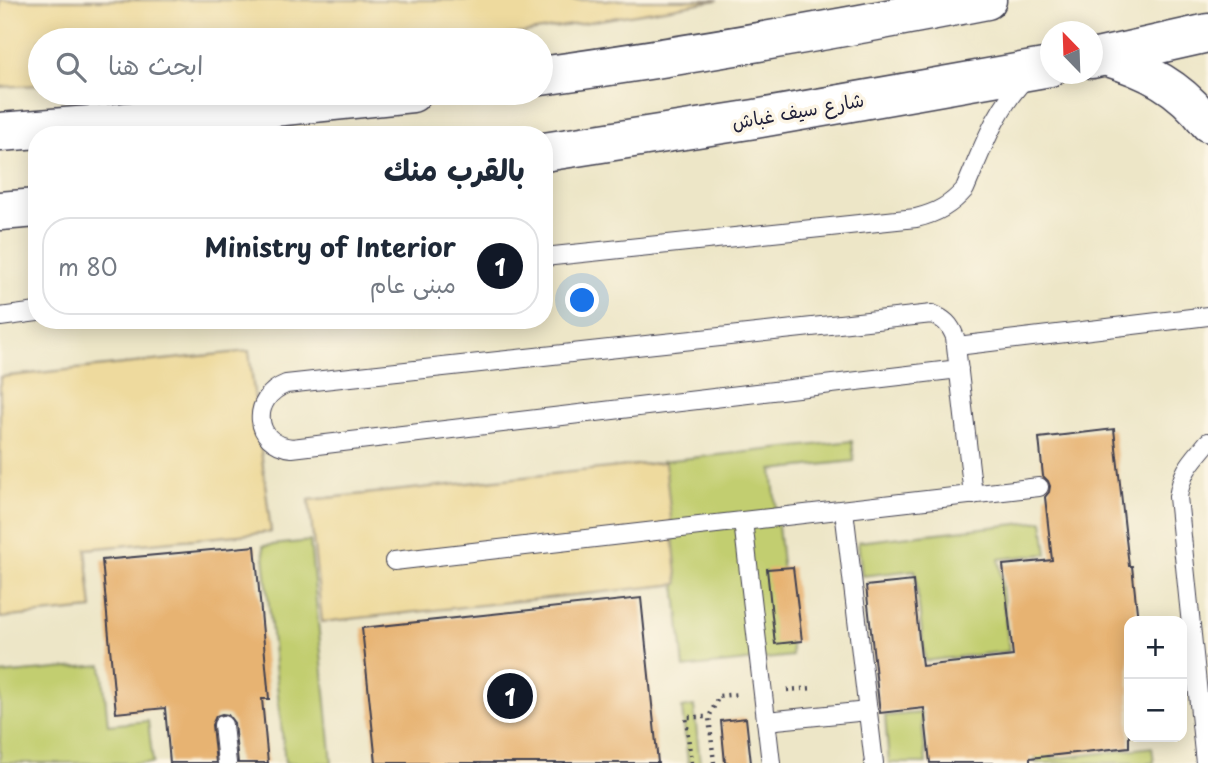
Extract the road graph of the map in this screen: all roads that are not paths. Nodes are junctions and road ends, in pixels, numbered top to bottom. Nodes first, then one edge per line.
1 (987, 0) edge
2 (1208, 33) edge
3 (1103, 57) edge
4 (1103, 59) edge
5 (1040, 69) edge
6 (1040, 70) edge
7 (553, 74) edge
8 (296, 105) edge
9 (1208, 124) edge
10 (77, 126) edge
11 (28, 130) edge
12 (0, 132) edge
13 (553, 151) edge
14 (28, 209) edge
15 (0, 211) edge
16 (553, 256) edge
17 (28, 313) edge
18 (1208, 316) edge
19 (0, 317) edge
20 (957, 346) junction
21 (959, 369) junction
22 (1208, 442) edge
23 (1039, 487) dead end
24 (973, 495) junction
25 (844, 510) junction
26 (743, 521) junction
27 (394, 561) dead end
28 (867, 711) junction
29 (766, 721) junction
30 (223, 725) dead end
31 (227, 763) edge
32 (771, 763) edge
33 (873, 763) edge
34 (1205, 763) edge

1 - 7 street
2 - 3 street
4 - 9 street
5 - 13 street, شارع سيف غباش
6 - 16 lane
8 - 10 street
11 - 12 street
14 - 15 street
17 - 19 lane
18 - 20 lane
20 - 21 lane
20 - 21 lane
21 - 24 lane
22 - 34 lane
23 - 24 lane
24 - 25 lane
25 - 26 lane
25 - 28 lane
26 - 27 lane
26 - 29 lane
28 - 29 lane
28 - 33 lane
29 - 32 lane
30 - 31 lane

